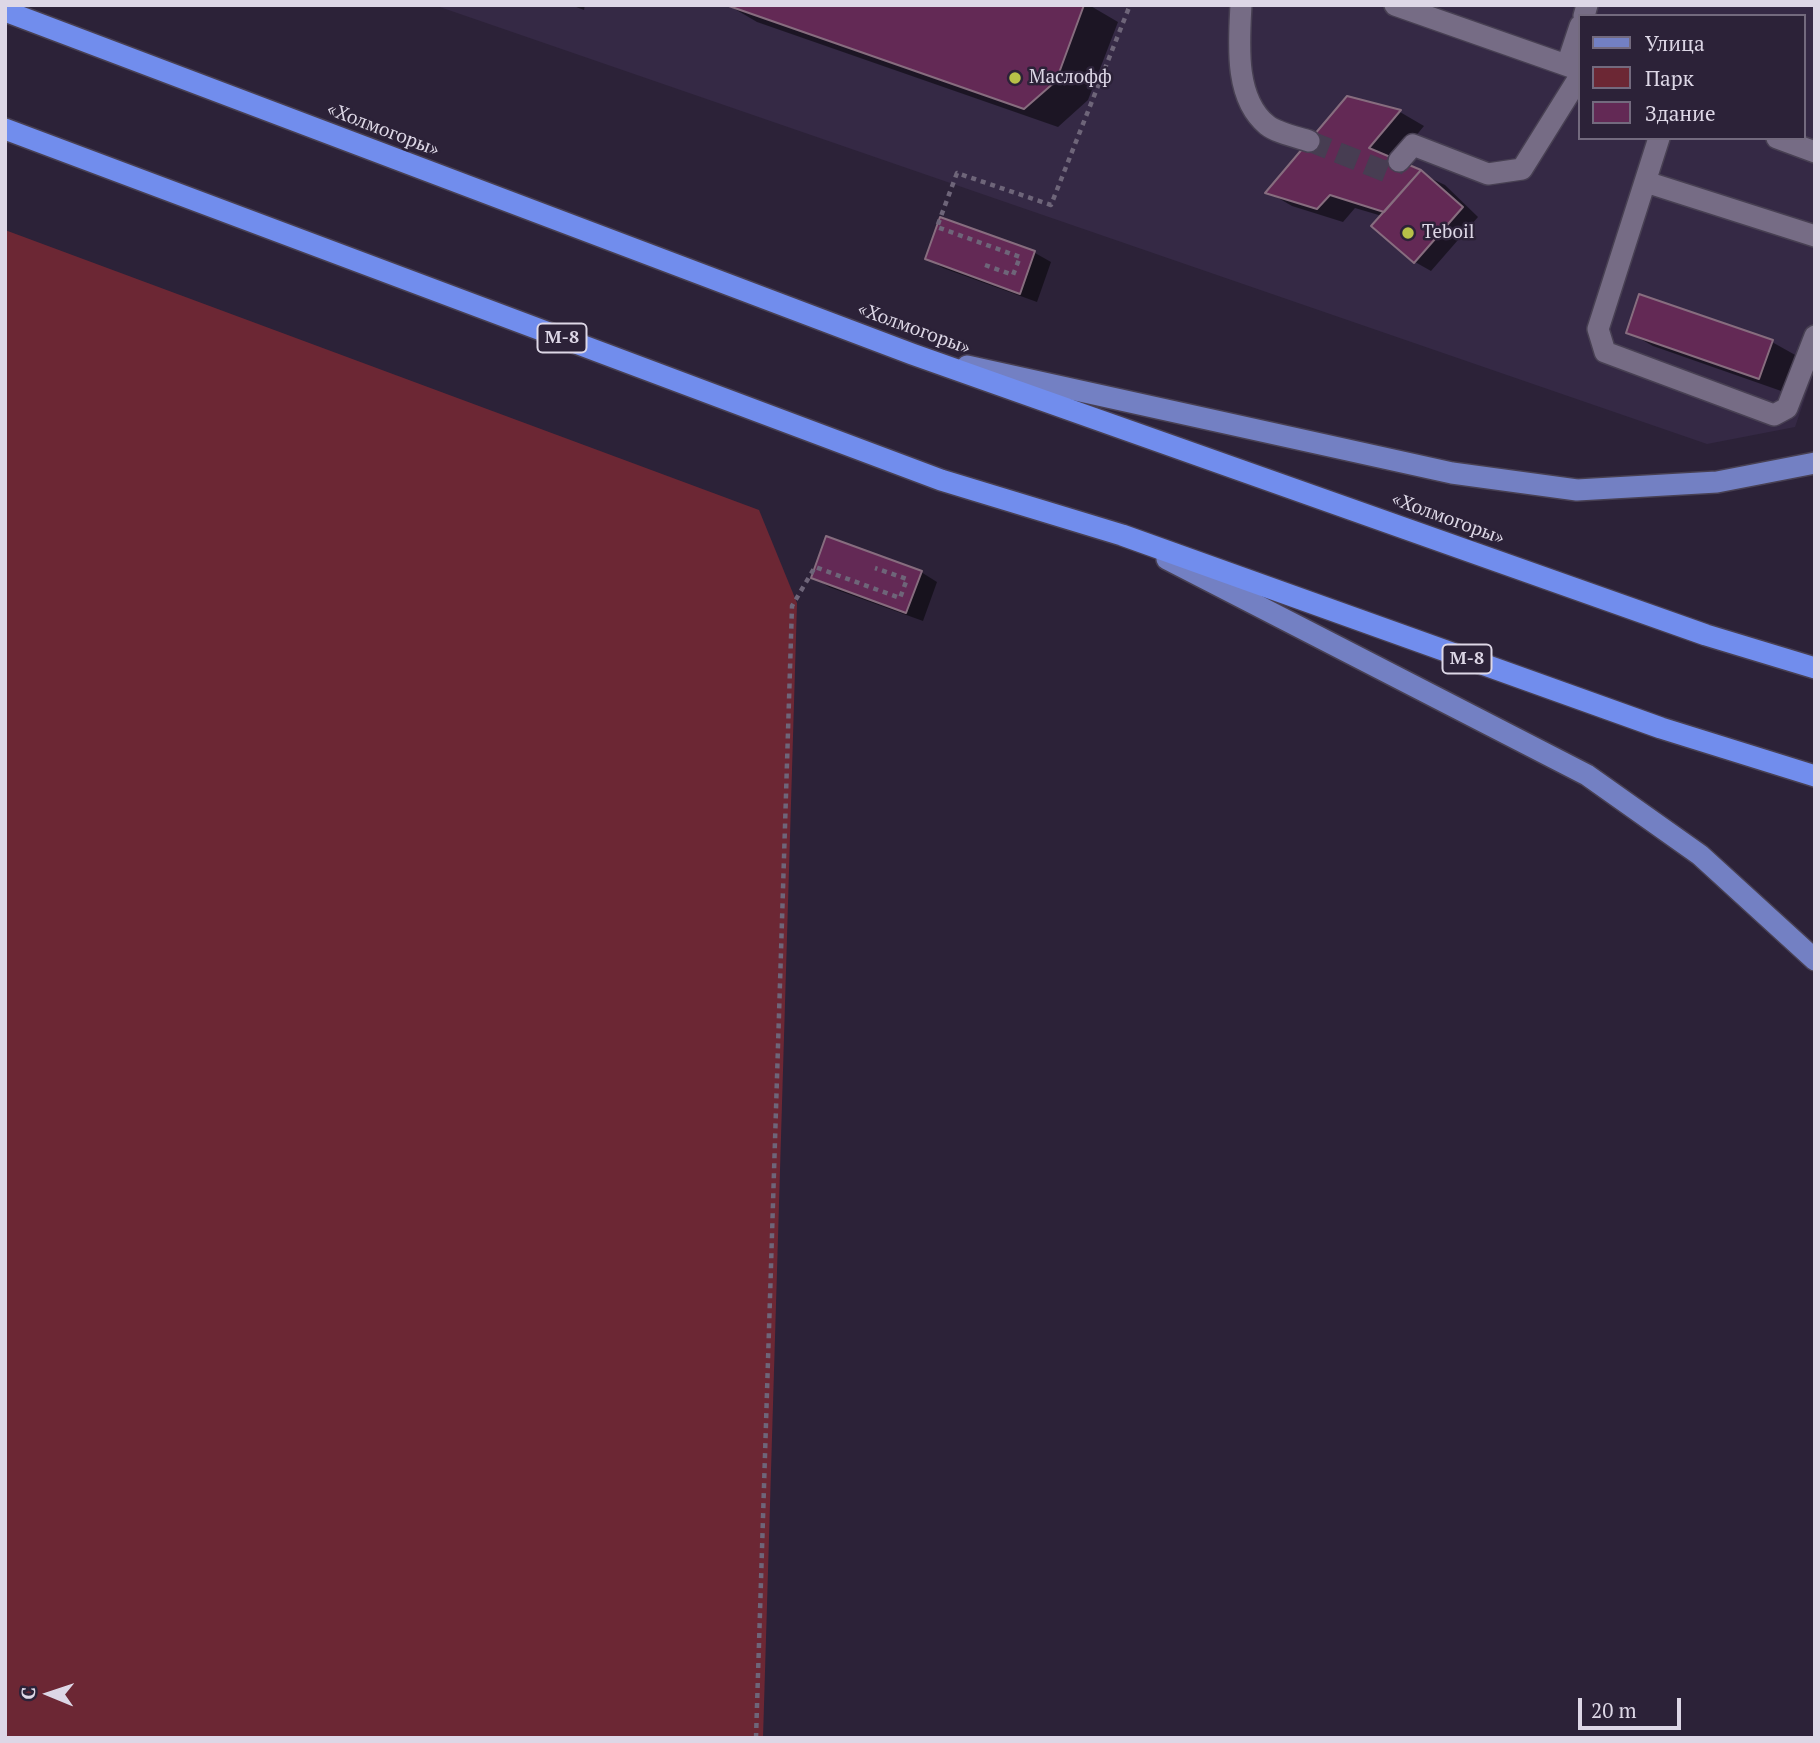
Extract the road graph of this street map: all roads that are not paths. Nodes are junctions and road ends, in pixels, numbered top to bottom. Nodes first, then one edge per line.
1 (1241, 5) edge
2 (1395, 5) edge
3 (5, 11) edge
4 (1578, 48) edge
5 (1576, 70) edge
6 (5, 129) edge
7 (1658, 140) edge
8 (1782, 140) edge
9 (1308, 142) tunnel mouth
10 (1815, 152) edge
11 (1399, 161) tunnel mouth
12 (1646, 182) junction
13 (1815, 236) edge
14 (1815, 336) edge
15 (912, 354) junction
16 (1815, 463) edge
17 (1122, 535) junction
18 (1815, 668) edge
19 (1815, 776) edge
20 (1815, 960) edge

1 - 9 street
2 - 5 street
3 - 15 highway, «Холмогоры»
4 - 5 street
5 - 11 street
6 - 17 highway, М-8
7 - 12 street
8 - 10 street
12 - 13 street
12 - 14 street
15 - 16 main road
15 - 18 highway, «Холмогоры»
17 - 19 highway, М-8
17 - 20 main road

